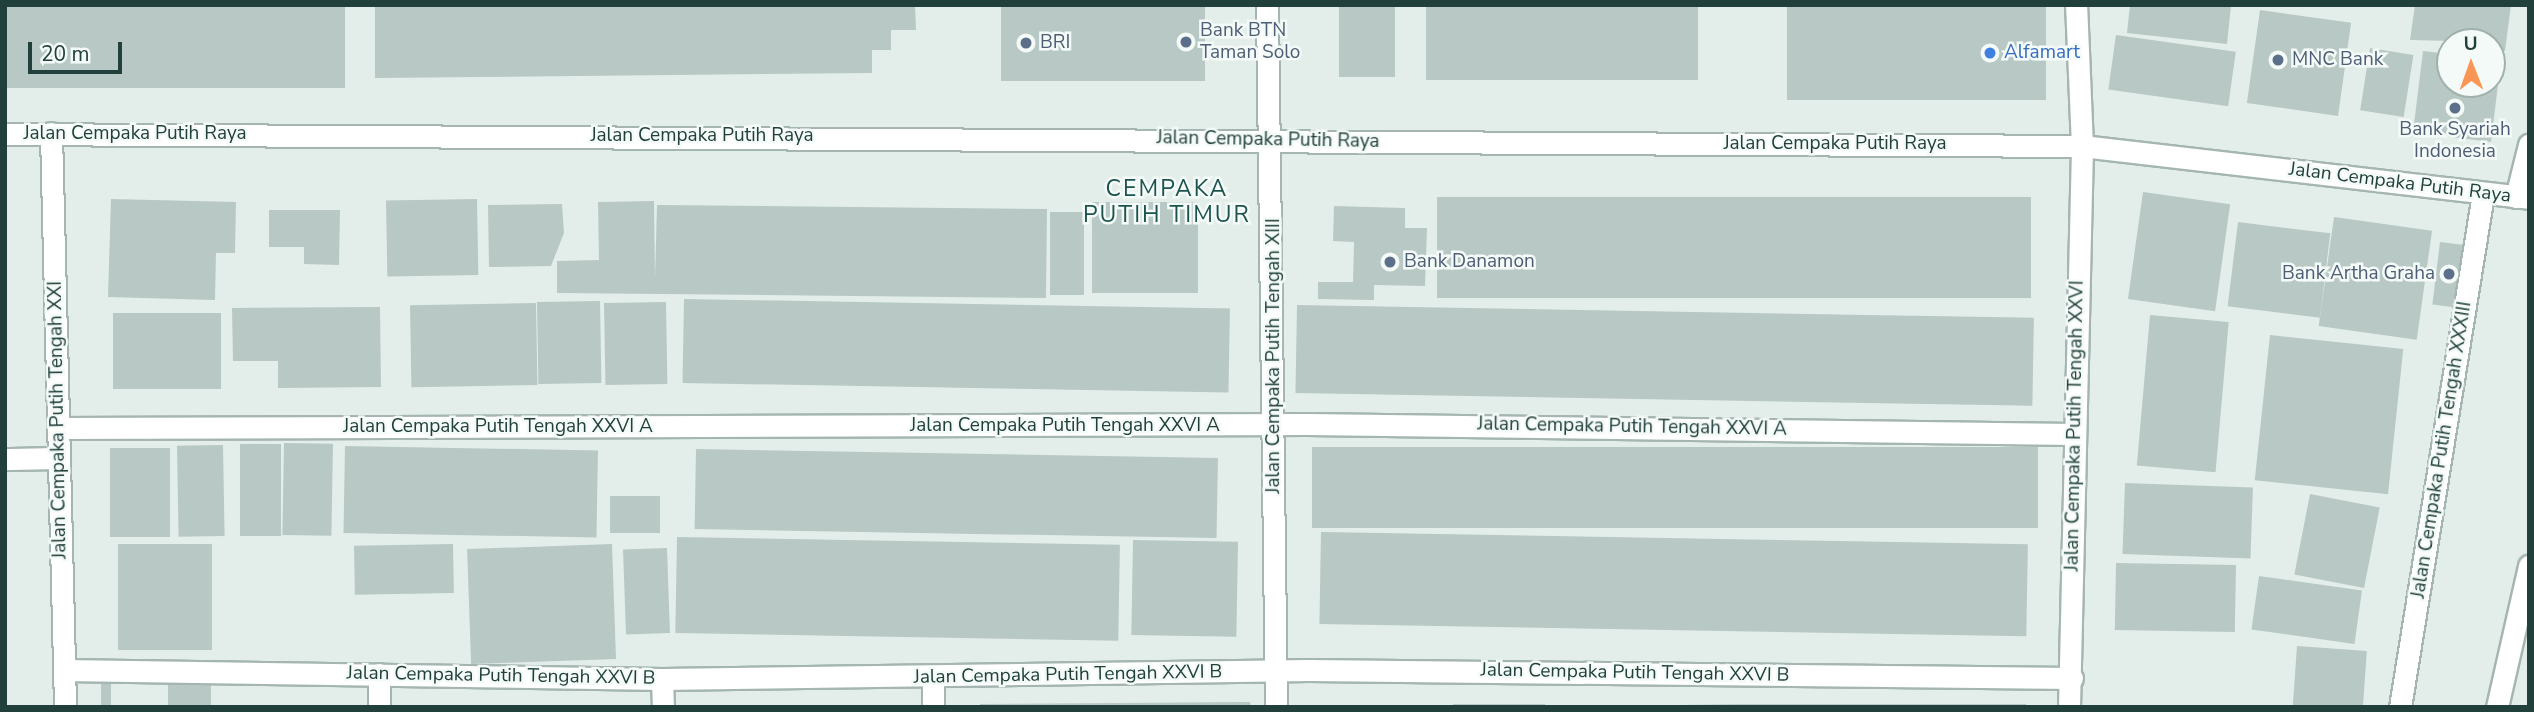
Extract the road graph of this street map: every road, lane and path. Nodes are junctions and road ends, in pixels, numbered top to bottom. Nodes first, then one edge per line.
1 (1266, 5) edge
2 (2077, 5) edge
3 (51, 133) junction
4 (5, 134) edge
5 (1272, 141) junction
6 (2529, 145) edge
7 (2082, 146) junction
8 (2483, 194) junction
9 (2524, 198) edge
10 (1274, 425) junction
11 (58, 428) junction
12 (2073, 434) junction
13 (59, 458) junction
14 (5, 459) edge
15 (2529, 566) edge
16 (2526, 593) edge
17 (64, 670) junction
18 (1277, 671) junction
19 (379, 674) junction
20 (933, 677) junction
21 (2072, 678) junction
22 (662, 679) junction
23 (65, 707) edge
24 (379, 707) edge
25 (663, 707) edge
26 (933, 707) edge
27 (1276, 707) edge
28 (2068, 707) edge
29 (2400, 707) edge
30 (2497, 707) edge

1 - 5 street, Jalan Cempaka Putih Tengah XIII
2 - 7 street, Jalan Cempaka Putih Tengah XXVI
3 - 4 street, Jalan Cempaka Putih Raya
3 - 5 street, Jalan Cempaka Putih Raya
3 - 11 street, Jalan Cempaka Putih Tengah XXI
5 - 7 street, Jalan Cempaka Putih Raya
5 - 10 street, Jalan Cempaka Putih Tengah XIII
6 - 9 street
7 - 8 street, Jalan Cempaka Putih Raya
7 - 12 street, Jalan Cempaka Putih Tengah XXVI
8 - 9 street, Jalan Cempaka Putih Raya
8 - 29 street, Jalan Cempaka Putih Tengah XXXIII
10 - 11 street, Jalan Cempaka Putih Tengah XXVI A
10 - 12 street, Jalan Cempaka Putih Tengah XXVI A
10 - 18 street, Jalan Cempaka Putih Tengah XIII
11 - 13 street, Jalan Cempaka Putih Tengah XXI
12 - 21 street, Jalan Cempaka Putih Tengah XXVI
13 - 14 street
13 - 17 street, Jalan Cempaka Putih Tengah XXI
15 - 16 street
16 - 30 street
17 - 19 street, Jalan Cempaka Putih Tengah XXVI B
17 - 23 street, Jalan Cempaka Putih Tengah XXI
18 - 20 street, Jalan Cempaka Putih Tengah XXVI B
18 - 21 street, Jalan Cempaka Putih Tengah XXVI B
18 - 27 street, Jalan Cempaka Putih Tengah XIII
19 - 22 street, Jalan Cempaka Putih Tengah XXVI B
19 - 24 street
20 - 22 street, Jalan Cempaka Putih Tengah XXVI B
20 - 26 street
21 - 28 street, Jalan Cempaka Putih Tengah XXVI
22 - 25 street

